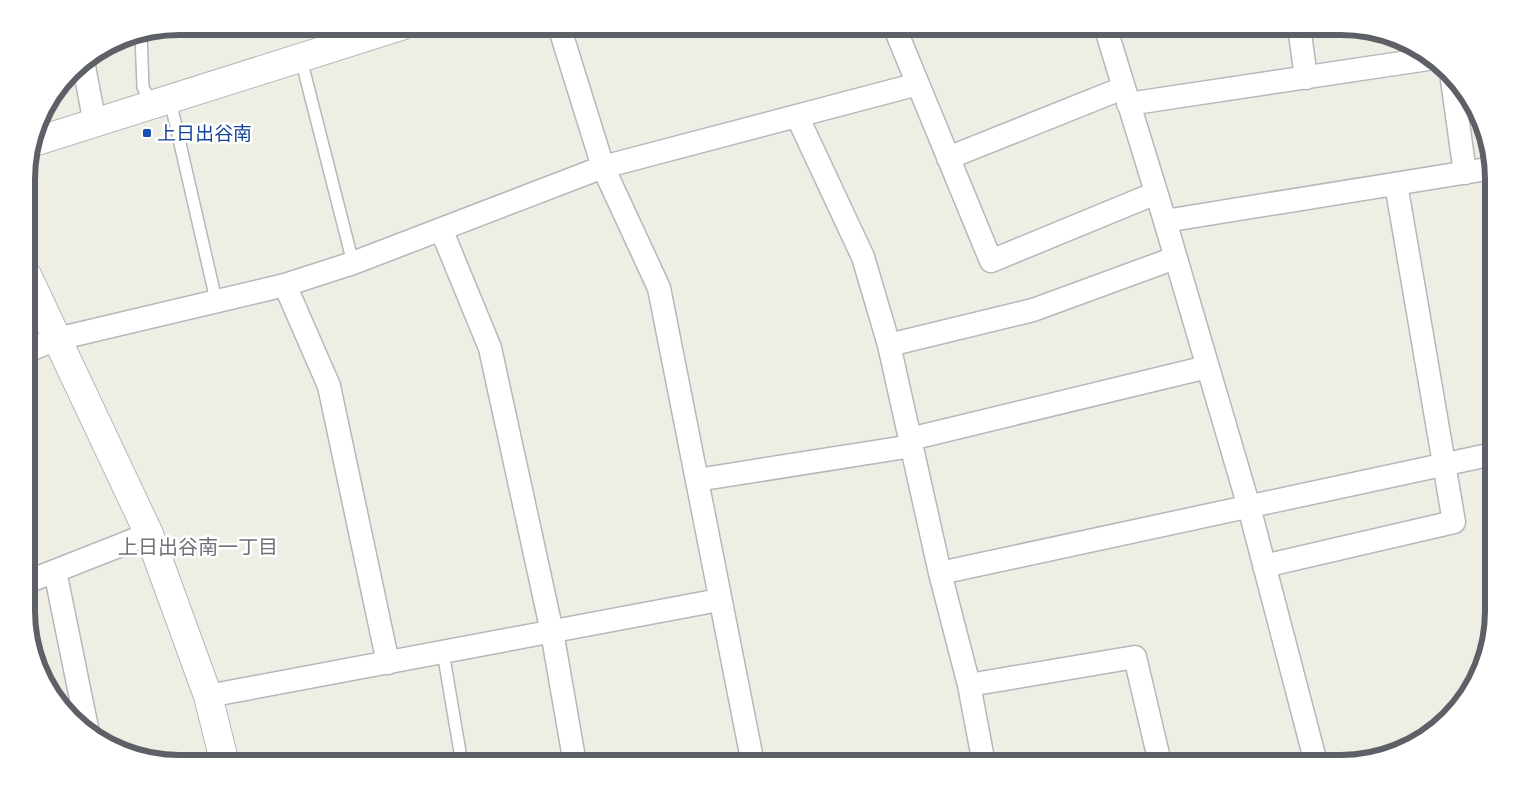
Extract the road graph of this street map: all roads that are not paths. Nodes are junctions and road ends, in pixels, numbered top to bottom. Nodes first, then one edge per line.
1 (361, 35) edge
2 (561, 35) edge
3 (898, 35) edge
4 (1108, 35) edge
5 (1300, 35) edge
6 (140, 41) edge
7 (301, 59) junction
8 (1422, 60) edge
9 (85, 70) edge
10 (1306, 78) junction
11 (918, 84) junction
12 (1453, 89) edge
13 (1126, 96) junction
14 (161, 103) junction
15 (798, 118) junction
16 (95, 124) junction
17 (41, 140) edge
18 (948, 158) junction
19 (603, 167) junction
20 (1484, 169) edge
21 (1465, 173) junction
22 (1396, 184) junction
23 (1156, 193) junction
24 (1165, 221) junction
25 (441, 229) junction
26 (1175, 258) junction
27 (353, 263) junction
28 (285, 285) junction
29 (35, 292) edge
30 (216, 300) junction
31 (57, 339) junction
32 (889, 345) junction
33 (35, 348) edge
34 (1207, 367) junction
35 (911, 442) junction
36 (1485, 456) edge
37 (1445, 464) junction
38 (696, 480) junction
39 (1248, 507) junction
40 (150, 534) junction
41 (1264, 566) junction
42 (56, 572) junction
43 (940, 573) junction
44 (35, 580) edge
45 (719, 600) junction
46 (552, 632) junction
47 (443, 652) junction
48 (388, 663) junction
49 (969, 685) junction
50 (208, 696) junction
51 (85, 720) edge
52 (223, 755) edge
53 (460, 755) edge
54 (573, 755) edge
55 (751, 755) edge
56 (982, 755) edge
57 (1158, 755) edge
58 (1314, 755) edge

1 - 7 street
2 - 19 street
3 - 11 street
4 - 13 street
5 - 10 street
6 - 14 lane
7 - 14 street
7 - 27 lane
8 - 10 street
9 - 16 street
10 - 13 street
11 - 15 street
11 - 18 street
12 - 21 street
13 - 18 street
13 - 23 street
14 - 16 street
14 - 30 lane
15 - 19 street
15 - 32 street
16 - 17 street
18 - 23 street
19 - 25 street
19 - 38 street
20 - 21 street
21 - 22 street
22 - 24 street
22 - 37 street
23 - 24 street
24 - 26 street
25 - 27 street
25 - 46 street
26 - 32 street
26 - 34 street
27 - 28 street
28 - 30 street
28 - 48 street
29 - 31 street
30 - 31 street
31 - 33 street
31 - 40 street
32 - 35 street
34 - 35 street
34 - 39 street
35 - 38 street
35 - 43 street
36 - 37 street
37 - 39 street
37 - 41 street
38 - 45 street
39 - 41 street
39 - 43 street
40 - 42 street
40 - 50 street
41 - 58 street
42 - 44 street
42 - 51 street
43 - 49 street
45 - 46 street
45 - 55 street
46 - 47 street
46 - 54 street
47 - 48 street
47 - 53 lane
48 - 50 street
49 - 56 street
49 - 57 street
50 - 52 street

